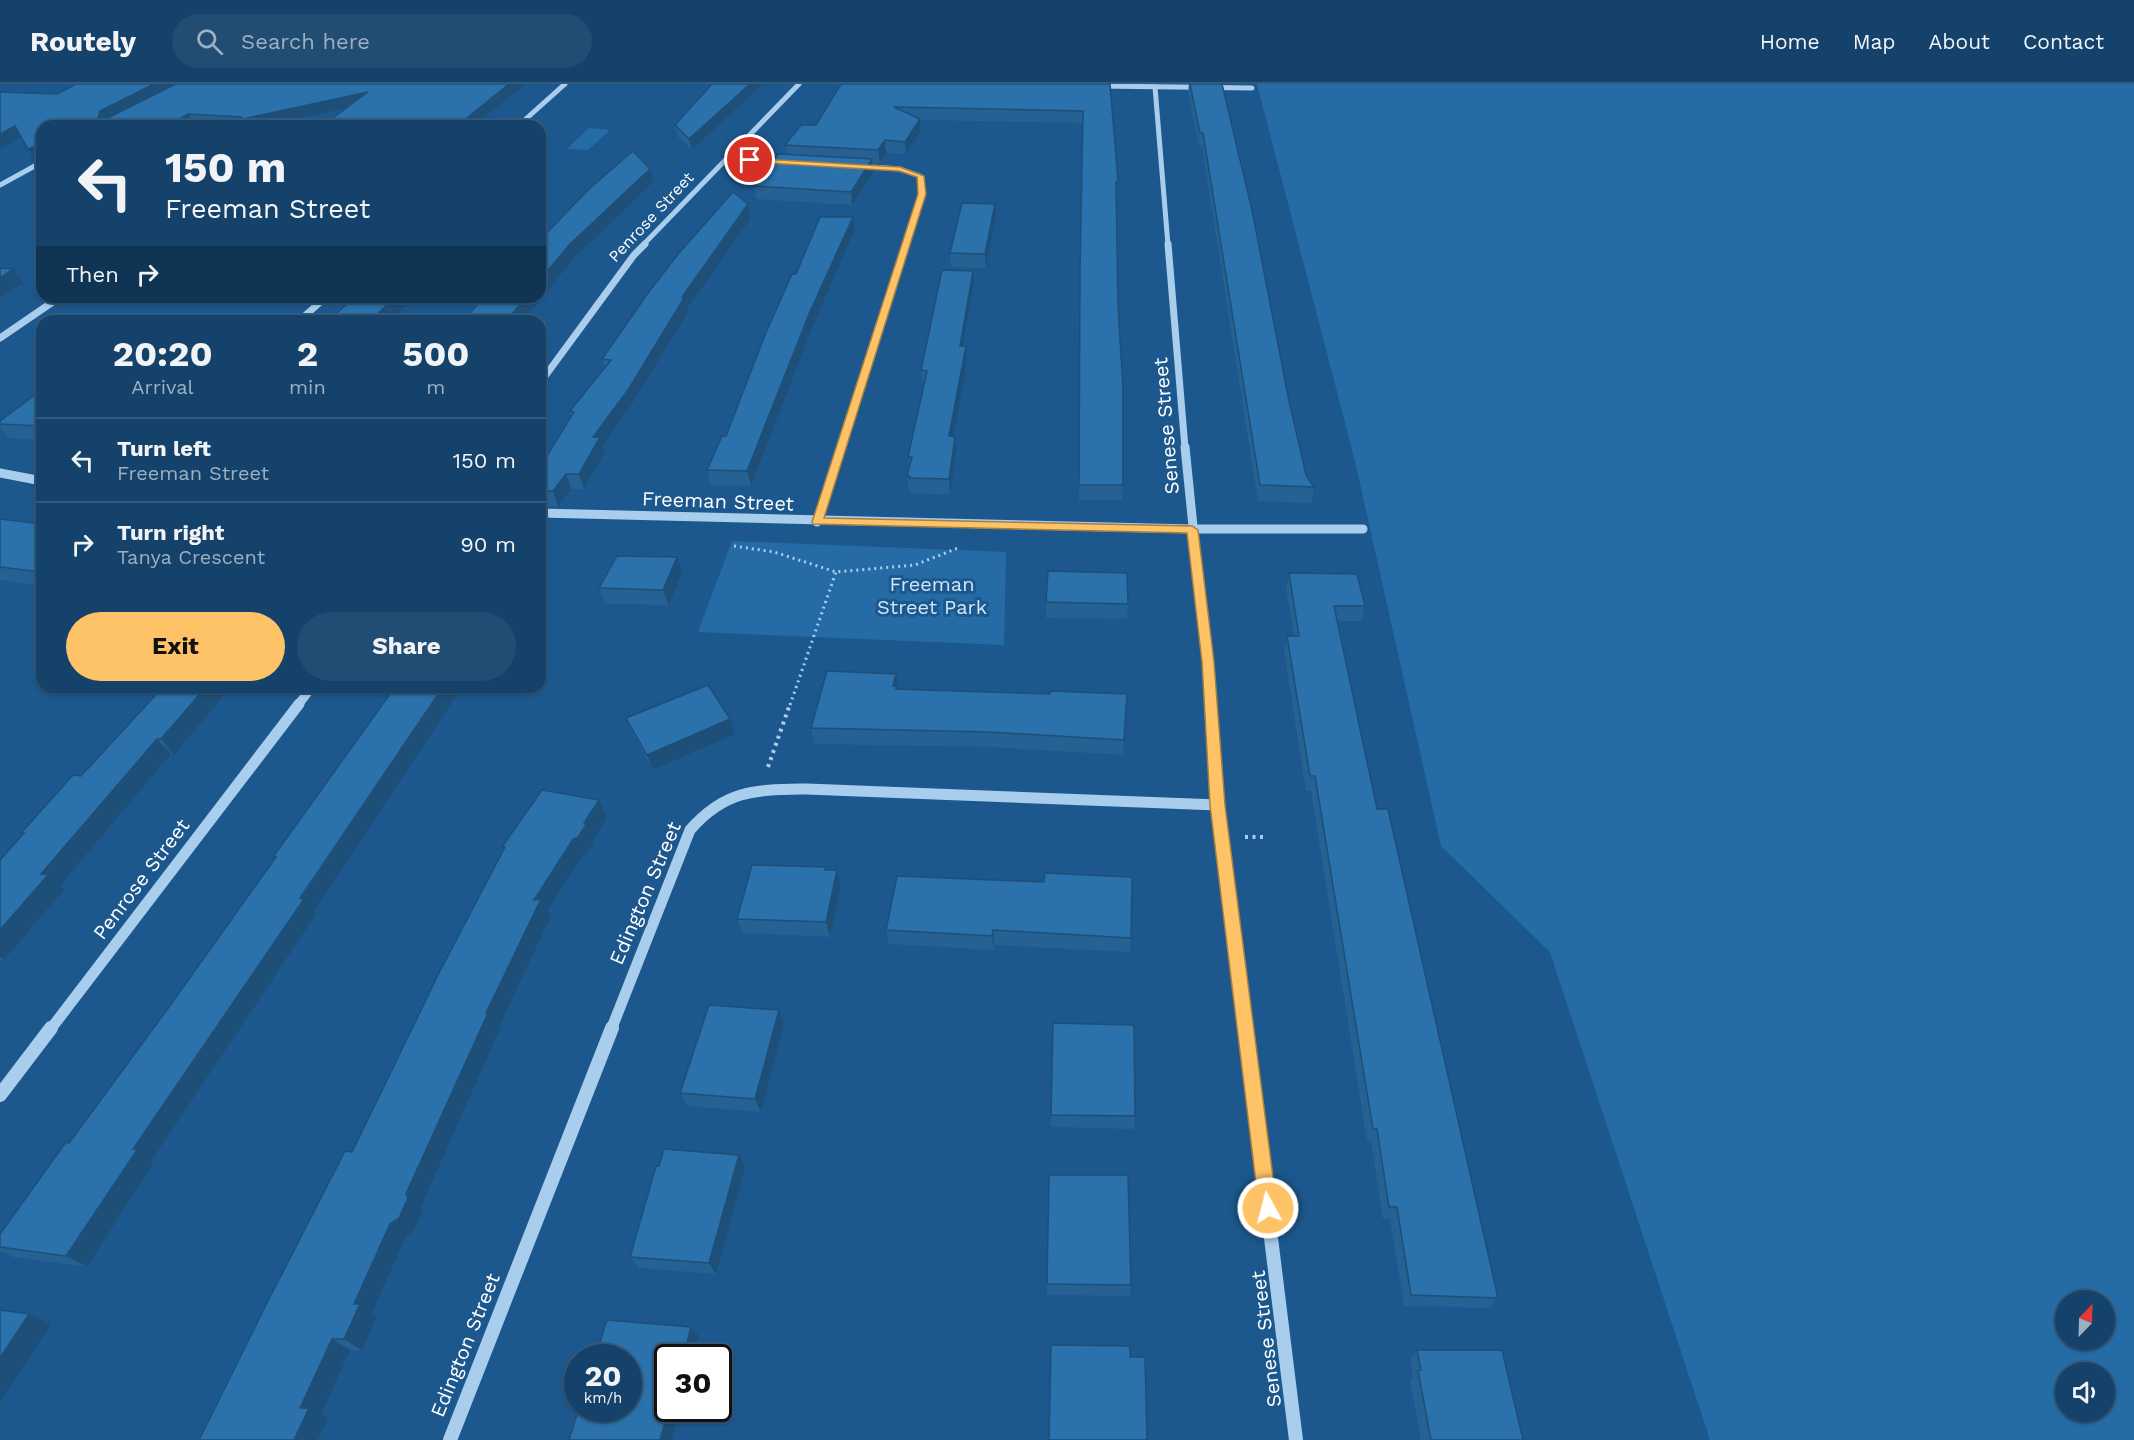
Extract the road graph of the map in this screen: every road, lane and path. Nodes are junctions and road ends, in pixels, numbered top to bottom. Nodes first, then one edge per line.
1 (565, 84) edge
2 (799, 84) edge
3 (1085, 86) edge
4 (1155, 87) junction
5 (1252, 88) dead end
6 (525, 120) edge
7 (728, 159) junction
8 (797, 163) edge
9 (36, 165) edge
10 (854, 166) edge
11 (0, 185) edge
12 (51, 303) edge
13 (319, 303) edge
14 (306, 315) edge
15 (0, 338) edge
16 (546, 375) edge
17 (0, 473) edge
18 (36, 480) edge
19 (546, 513) edge
20 (817, 522) junction
21 (987, 525) junction
22 (1363, 529) dead end
23 (1192, 530) junction
24 (734, 546) dead end
25 (836, 572) junction
26 (307, 693) edge
27 (760, 791) junction
28 (1218, 805) junction
29 (0, 1095) edge
30 (450, 1440) edge
31 (1296, 1440) edge

1 - 6 street
2 - 7 street, Penrose Street
3 - 4 street
4 - 5 street
4 - 23 street, Senese Street
7 - 8 street
7 - 16 street, Penrose Street
9 - 11 street
10 - 20 street
12 - 15 street
13 - 14 street
17 - 18 street
19 - 20 street, Freeman Street
20 - 21 street, Freeman Street
21 - 23 street, Freeman Street
21 - 25 path
22 - 23 street, Freeman Street
23 - 28 street, Senese Street
24 - 25 path
25 - 27 path
26 - 29 street, Penrose Street
27 - 28 street, Edington Street
27 - 30 street, Edington Street
28 - 31 street, Senese Street

